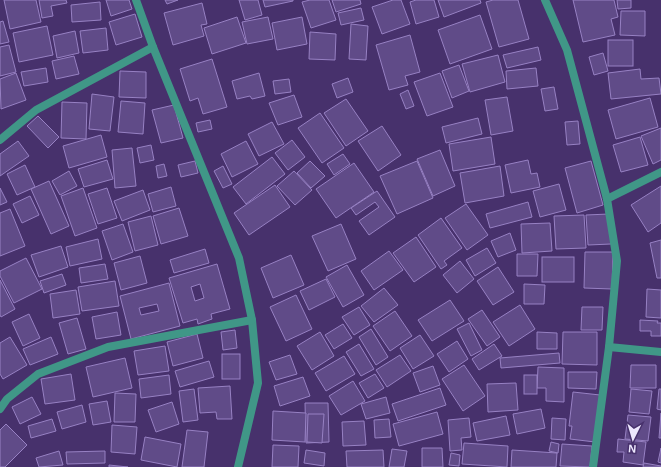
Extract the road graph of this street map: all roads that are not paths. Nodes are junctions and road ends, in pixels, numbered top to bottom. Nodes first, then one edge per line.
1 (136, 0) edge
2 (545, 0) edge
3 (153, 47) junction
4 (0, 140) edge
5 (661, 172) edge
6 (607, 199) junction
7 (252, 320) junction
8 (609, 347) junction
9 (661, 352) edge
10 (0, 409) edge
11 (238, 467) edge
12 (593, 467) edge

1 - 3 street
2 - 6 street
3 - 4 street
3 - 7 street
5 - 6 street
6 - 8 street
7 - 10 street
7 - 11 street
8 - 9 street
8 - 12 street

